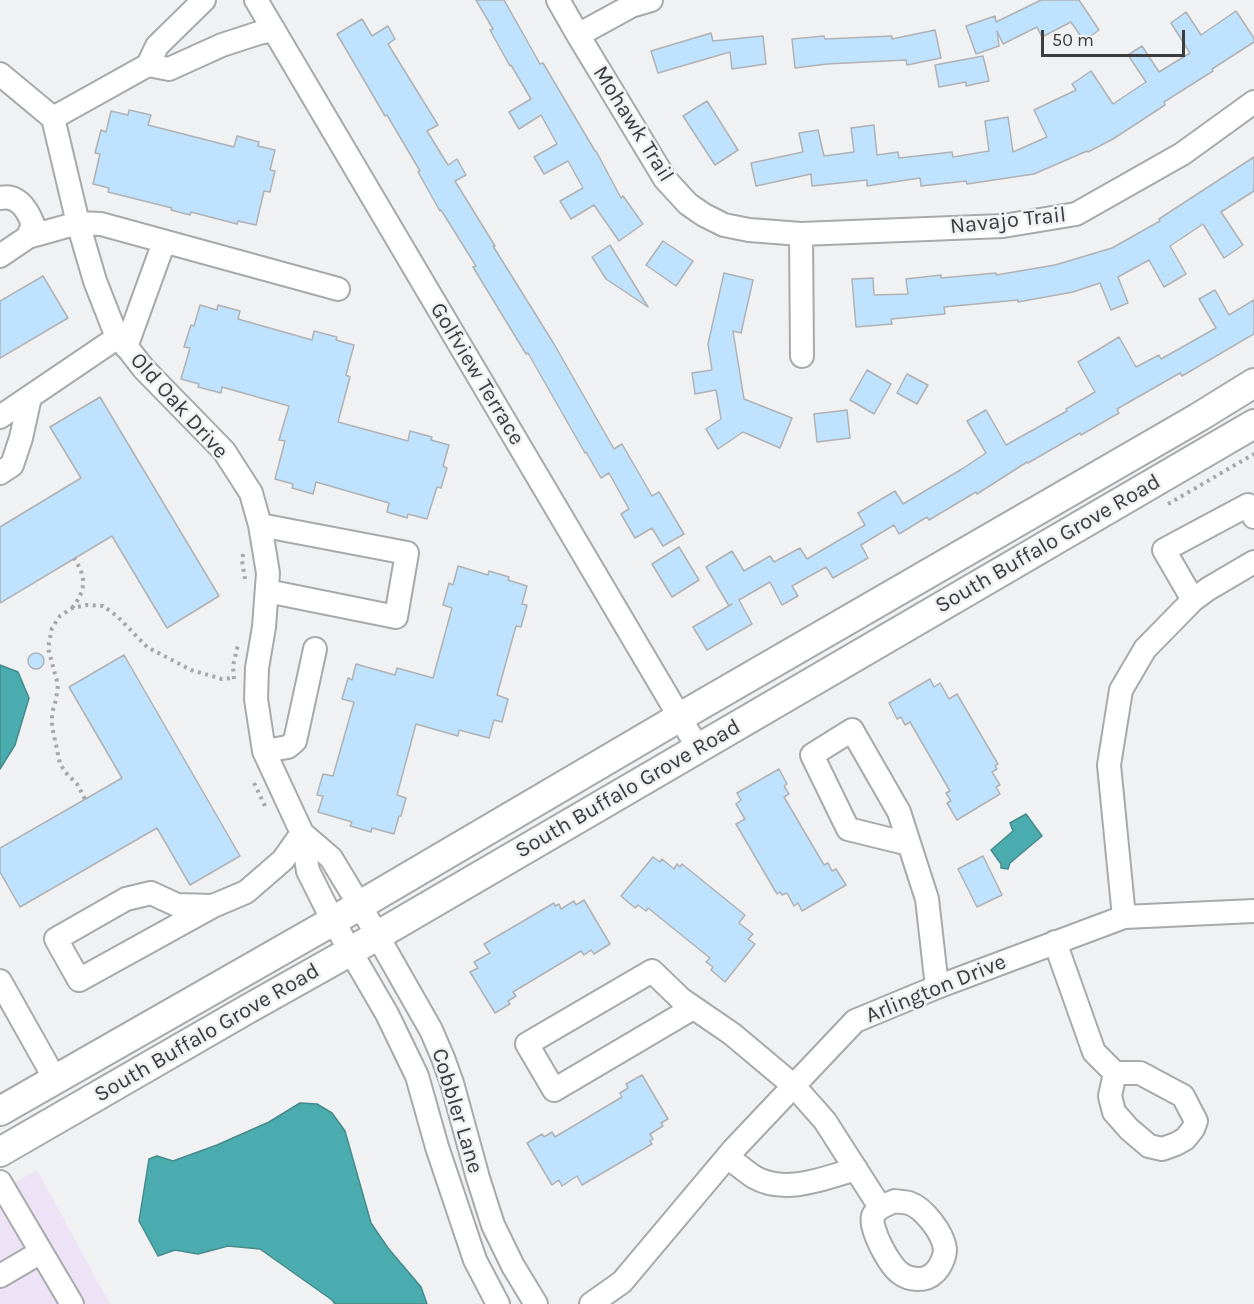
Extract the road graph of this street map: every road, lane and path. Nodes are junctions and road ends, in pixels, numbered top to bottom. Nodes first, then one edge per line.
1 (204, 0) edge
2 (256, 0) edge
3 (558, 0) edge
4 (651, 0) edge
5 (274, 30) junction
6 (578, 35) junction
7 (148, 65) junction
8 (0, 74) edge
9 (1254, 102) edge
10 (53, 118) junction
11 (0, 198) edge
12 (78, 224) junction
13 (801, 234) junction
14 (28, 237) junction
15 (164, 242) junction
16 (0, 256) edge
17 (338, 289) dead end
18 (122, 342) junction
19 (802, 356) dead end
20 (1254, 383) edge
21 (30, 397) junction
22 (0, 417) edge
23 (1254, 424) edge
24 (0, 473) edge
25 (1254, 517) edge
26 (260, 525) junction
27 (243, 552) dead end
28 (74, 558) dead end
29 (1254, 562) edge
30 (257, 588) junction
31 (1193, 600) junction
32 (72, 608) junction
33 (240, 638) dead end
34 (315, 649) dead end
35 (234, 678) junction
36 (235, 685) dead end
37 (680, 717) junction
38 (698, 748) junction
39 (264, 751) junction
40 (253, 780) dead end
41 (85, 799) dead end
42 (266, 809) dead end
43 (302, 833) junction
44 (909, 844) junction
45 (213, 906) junction
46 (1254, 911) edge
47 (1124, 917) junction
48 (369, 921) junction
49 (342, 936) junction
50 (1055, 942) junction
51 (0, 981) edge
52 (937, 987) junction
53 (693, 1008) junction
54 (1115, 1073) dead end
55 (55, 1079) junction
56 (794, 1086) junction
57 (0, 1111) edge
58 (0, 1152) edge
59 (727, 1156) junction
60 (856, 1169) junction
61 (0, 1182) edge
62 (880, 1207) dead end
63 (41, 1252) junction
64 (0, 1276) edge
65 (72, 1304) edge
66 (498, 1304) edge
67 (536, 1304) edge
68 (591, 1304) edge

1 - 7 street
2 - 5 street, Golfview Terrace
3 - 6 street, Mohawk Trail
4 - 6 street
5 - 7 street
5 - 37 street, Golfview Terrace
6 - 13 street, Mohawk Trail
7 - 10 street
8 - 10 street
9 - 13 street, Navajo Trail
10 - 12 street, Old Oak Drive
11 - 14 street
12 - 14 street
12 - 15 street
12 - 18 street, Old Oak Drive
13 - 19 street
14 - 16 street
15 - 17 street
15 - 18 street
18 - 21 street
18 - 26 street, Old Oak Drive
20 - 37 main road, South Buffalo Grove Road
21 - 22 street
21 - 24 street
23 - 38 main road, South Buffalo Grove Road
25 - 31 street
26 - 30 street, Old Oak Drive
26 - 30 street
27 - 30 path
28 - 32 path
29 - 31 street
30 - 39 street, Old Oak Drive
31 - 47 street
32 - 35 path
32 - 41 path
33 - 35 path
34 - 39 street
35 - 36 path
37 - 38 street, Golfview Terrace
37 - 48 main road, South Buffalo Grove Road
38 - 48 main road, South Buffalo Grove Road
39 - 43 street, Old Oak Drive
40 - 42 path
43 - 45 street
43 - 48 street, Old Oak Drive
43 - 49 street, Old Oak Drive
44 - 44 street
44 - 52 street
45 - 45 street
46 - 47 street, Arlington Drive
47 - 50 street, Arlington Drive
48 - 49 main road, South Buffalo Grove Road
48 - 67 street, Cobbler Lane
49 - 55 main road, South Buffalo Grove Road
49 - 58 main road, South Buffalo Grove Road
49 - 66 street, Cobbler Lane
50 - 52 street, Arlington Drive
50 - 54 street
51 - 55 street
52 - 56 street, Arlington Drive
53 - 53 street
53 - 56 street
55 - 57 main road, South Buffalo Grove Road
56 - 59 street, Arlington Drive
56 - 60 street
59 - 60 street
59 - 68 street, Arlington Drive
60 - 62 street
61 - 63 street
63 - 64 street
63 - 65 street

